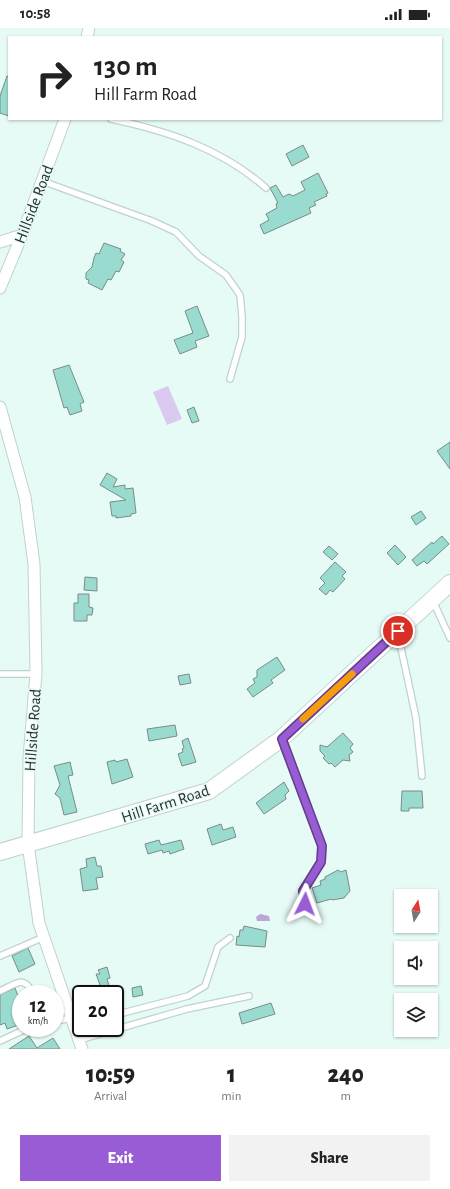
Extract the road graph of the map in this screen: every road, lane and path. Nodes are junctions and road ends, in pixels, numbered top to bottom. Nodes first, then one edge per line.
1 (65, 120) edge
2 (115, 120) edge
3 (42, 181) junction
4 (266, 188) dead end
5 (22, 235) junction
6 (0, 242) edge
7 (0, 288) edge
8 (230, 379) dead end
9 (0, 407) edge
10 (450, 583) edge
11 (432, 599) junction
12 (398, 631) junction
13 (450, 638) edge
14 (0, 674) edge
15 (36, 674) junction
16 (282, 739) junction
17 (422, 776) dead end
18 (28, 844) junction
19 (0, 852) edge
20 (305, 904) dead end
21 (44, 937) junction
22 (230, 938) dead end
23 (0, 956) edge
24 (12, 985) edge
25 (13, 985) edge
26 (28, 985) edge
27 (0, 991) edge
28 (249, 996) dead end
29 (72, 1011) edge
30 (124, 1013) edge
31 (12, 1035) edge
32 (0, 1041) edge
33 (80, 1045) edge

1 - 3 street, Hillside Road
2 - 4 lane
3 - 5 street, Hillside Road
3 - 8 lane
5 - 6 street
5 - 7 street, Hillside Road
9 - 15 street, Hillside Road
10 - 11 main road, Hill Farm Road
11 - 12 main road, Hill Farm Road
11 - 13 lane
12 - 16 main road, Hill Farm Road
12 - 17 lane
14 - 15 lane
15 - 18 street, Hillside Road
16 - 18 main road, Hill Farm Road
16 - 20 lane
18 - 19 main road, Hill Farm Road
18 - 21 street, Hillside Road
21 - 23 lane
21 - 29 street, Hillside Road
22 - 30 lane
24 - 27 lane
25 - 26 lane
28 - 33 lane
31 - 32 lane

